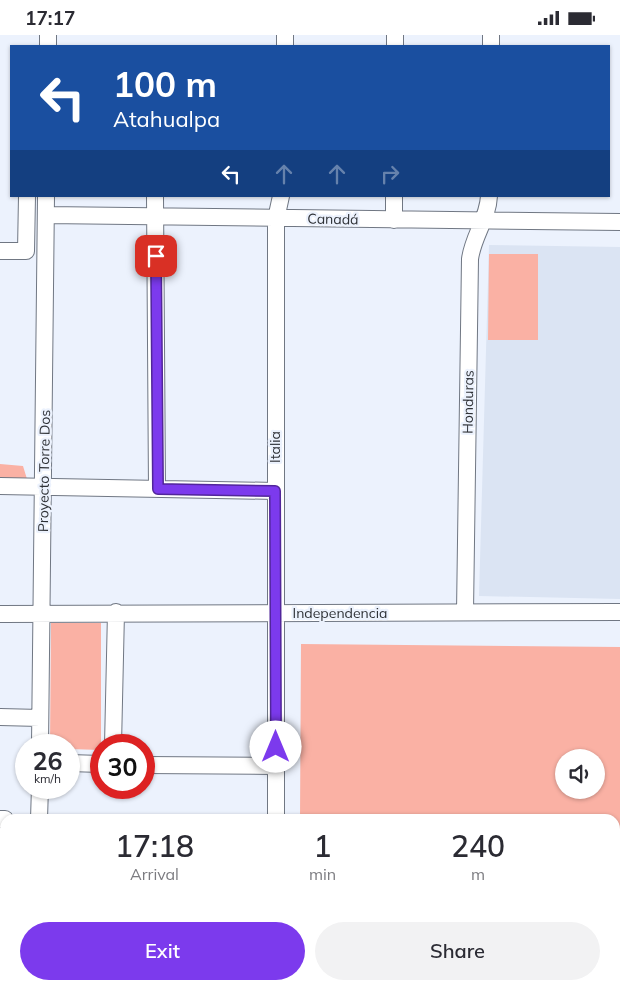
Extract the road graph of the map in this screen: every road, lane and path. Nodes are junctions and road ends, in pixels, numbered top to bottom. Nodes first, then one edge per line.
1 (27, 197) edge
2 (46, 197) edge
3 (155, 197) edge
4 (281, 197) edge
5 (394, 197) edge
6 (489, 197) edge
7 (46, 215) junction
8 (155, 218) junction
9 (276, 219) junction
10 (394, 220) junction
11 (484, 220) junction
12 (620, 222) edge
13 (0, 251) edge
14 (0, 486) edge
15 (44, 487) junction
16 (158, 489) junction
17 (275, 491) junction
18 (116, 612) junction
19 (465, 612) junction
20 (620, 612) edge
21 (276, 613) junction
22 (0, 614) edge
23 (42, 614) junction
24 (0, 717) edge
25 (40, 718) junction
26 (40, 734) edge
27 (113, 734) edge
28 (155, 765) edge
29 (276, 767) junction
30 (40, 799) edge
31 (39, 814) edge
32 (276, 814) edge

1 - 13 street
2 - 7 street, Proyecto Torre Dos
3 - 8 street
4 - 9 street, Italia
5 - 10 street
6 - 11 street, Honduras
7 - 8 street, Canadá
7 - 15 street, Proyecto Torre Dos
8 - 9 street, Canadá
8 - 16 street
9 - 10 street, Canadá
9 - 17 street, Italia
10 - 11 street, Canadá
11 - 12 street, Canadá
11 - 19 street, Honduras
14 - 15 street
15 - 16 street
15 - 23 street, Proyecto Torre Dos
16 - 17 street
17 - 21 street, Italia
18 - 21 street, Independencia
18 - 23 street, Independencia
18 - 27 street
19 - 20 street, Independencia
19 - 21 street, Independencia
21 - 29 street, Italia
22 - 23 street, Independencia
23 - 25 street, Proyecto Torre Dos
24 - 25 street
25 - 26 street, Proyecto Torre Dos
28 - 29 street
29 - 32 street, Italia
30 - 31 street

